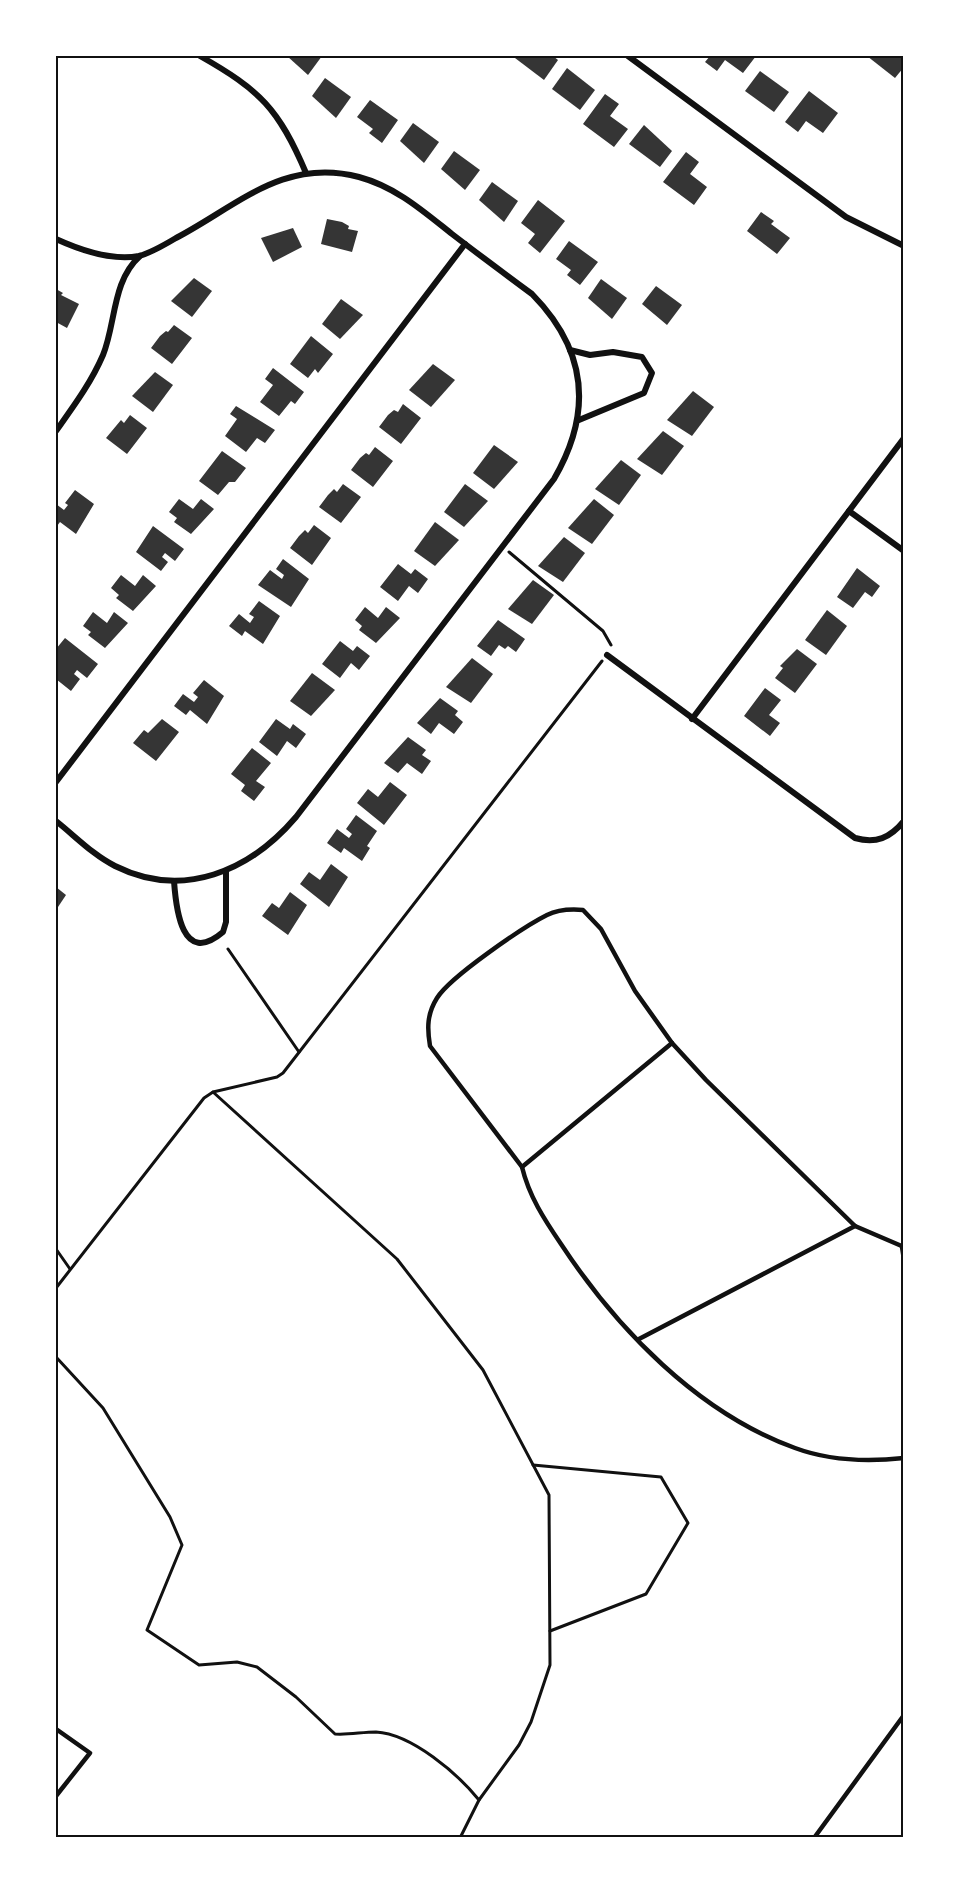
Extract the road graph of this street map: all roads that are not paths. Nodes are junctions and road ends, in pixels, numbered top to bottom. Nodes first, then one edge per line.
1 (200, 56) edge
2 (628, 56) edge
3 (306, 173) junction
4 (56, 239) edge
5 (465, 244) junction
6 (903, 246) edge
7 (141, 256) junction
8 (570, 350) junction
9 (579, 420) junction
10 (56, 431) edge
11 (903, 438) edge
12 (849, 511) junction
13 (903, 551) edge
14 (607, 655) road end
15 (692, 719) junction
16 (56, 782) edge
17 (903, 821) edge
18 (56, 822) edge
19 (226, 871) junction
20 (174, 881) junction
21 (672, 1043) junction
22 (522, 1167) junction
23 (855, 1226) junction
24 (903, 1247) edge
25 (903, 1260) edge
26 (639, 1339) junction
27 (903, 1458) edge
28 (903, 1715) edge
29 (56, 1729) edge
30 (56, 1796) edge
31 (814, 1838) edge

1 - 3 street
2 - 6 street
3 - 5 street
3 - 7 street
4 - 7 street
5 - 8 street
5 - 16 street
7 - 10 street
8 - 9 street
8 - 9 street
9 - 19 street
11 - 12 street
12 - 13 street
12 - 15 street
14 - 15 street
15 - 17 street
18 - 20 street
19 - 20 street
19 - 20 street
21 - 22 lane
21 - 22 lane
21 - 23 lane
22 - 26 lane
23 - 24 lane
23 - 26 lane
24 - 25 lane
26 - 27 lane
28 - 31 lane
29 - 30 lane

